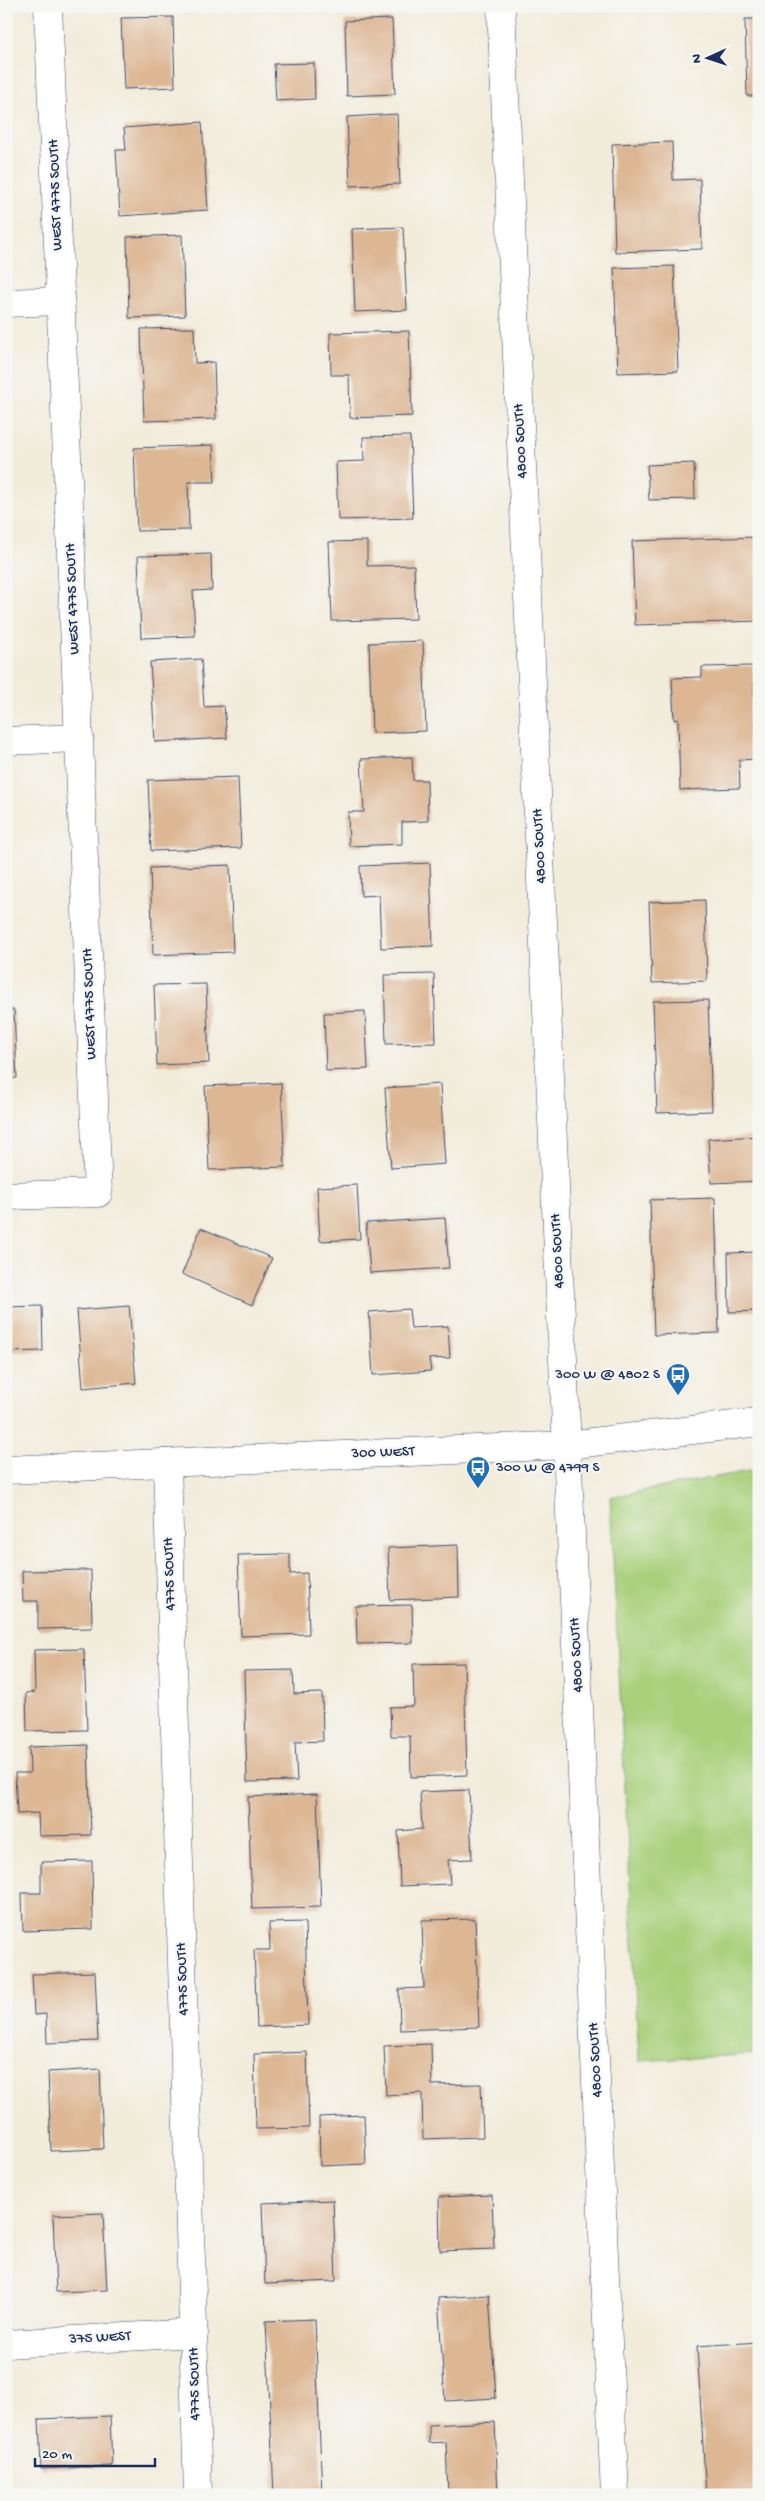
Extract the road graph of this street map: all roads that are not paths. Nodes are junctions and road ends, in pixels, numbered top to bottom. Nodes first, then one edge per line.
1 (48, 6) edge
2 (501, 6) edge
3 (60, 301) junction
4 (6, 303) edge
5 (78, 738) junction
6 (6, 741) edge
7 (6, 1196) edge
8 (759, 1422) edge
9 (568, 1445) junction
10 (167, 1463) junction
11 (6, 1470) edge
12 (194, 2333) junction
13 (6, 2344) edge
14 (198, 2495) edge
15 (616, 2495) edge

1 - 3 street, WEST 4775 SOUTH
2 - 9 street, 4800 SOUTH
3 - 4 street
3 - 5 street, WEST 4775 SOUTH
5 - 6 street
5 - 7 street, WEST 4775 SOUTH
8 - 9 street, 300 WEST
9 - 10 street, 300 WEST
9 - 15 street, 4800 SOUTH
10 - 11 street, 300 WEST
10 - 12 street, 4775 SOUTH
12 - 13 street, 375 WEST
12 - 14 street, 4775 SOUTH

